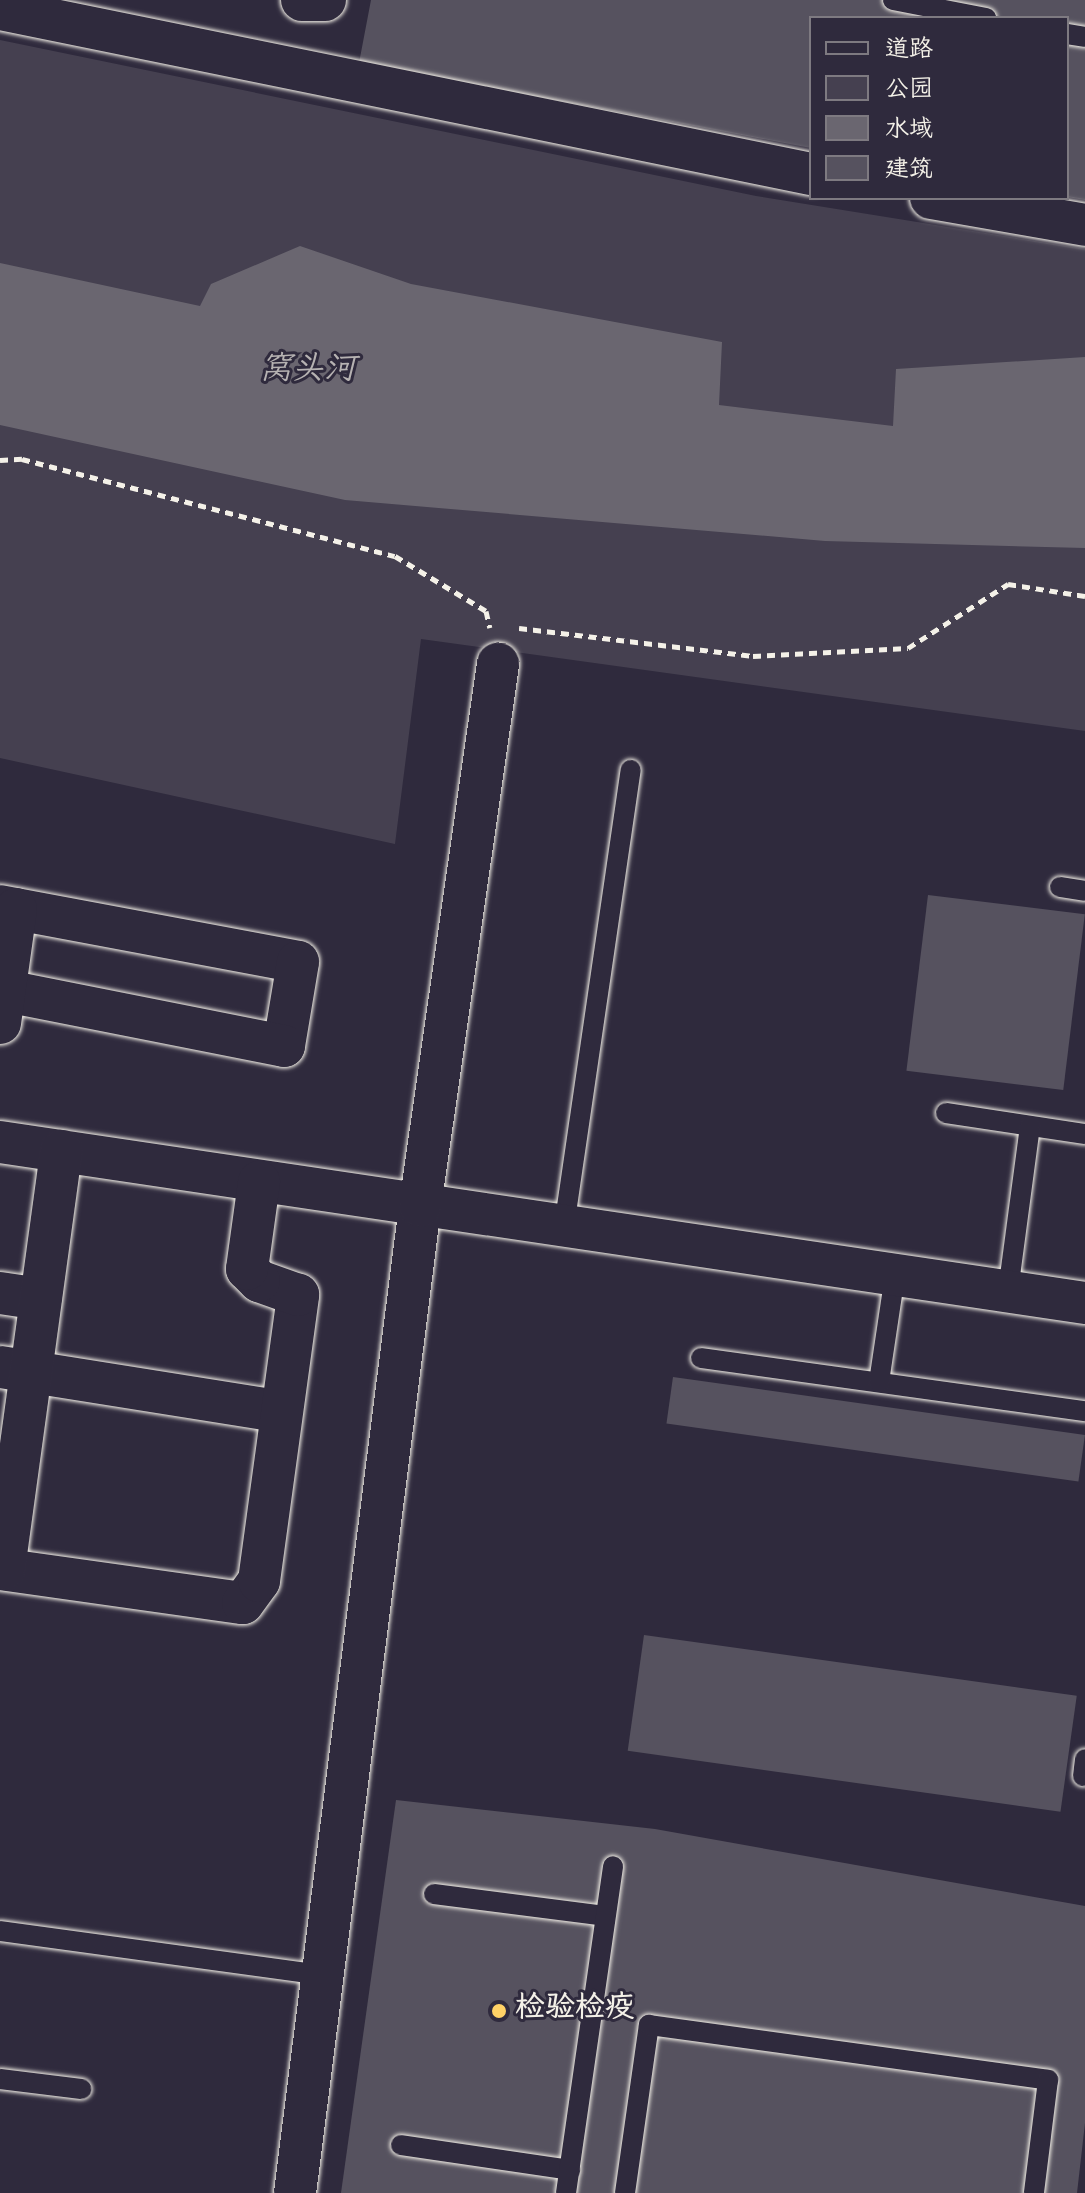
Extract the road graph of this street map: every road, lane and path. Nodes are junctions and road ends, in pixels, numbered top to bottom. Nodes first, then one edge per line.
1 (302, 0) edge
2 (325, 0) edge
3 (893, 0) edge
4 (0, 9) edge
5 (976, 16) edge
6 (809, 174) edge
7 (942, 200) edge
8 (1085, 225) edge
9 (0, 460) edge
10 (1085, 596) edge
11 (493, 644) junction
12 (631, 770) dead end
13 (1060, 887) dead end
14 (1085, 891) edge
15 (8, 908) edge
16 (1, 1002) edge
17 (946, 1113) dead end
18 (1030, 1126) junction
19 (1085, 1134) edge
20 (0, 1142) edge
21 (61, 1151) junction
22 (259, 1182) junction
23 (420, 1206) junction
24 (564, 1227) junction
25 (895, 1275) junction
26 (1008, 1291) junction
27 (0, 1293) edge
28 (41, 1299) junction
29 (1085, 1303) edge
30 (701, 1358) dead end
31 (16, 1369) edge
32 (879, 1382) junction
33 (279, 1411) junction
34 (1085, 1411) edge
35 (2, 1569) edge
36 (613, 1866) dead end
37 (434, 1894) dead end
38 (605, 1916) junction
39 (0, 1931) edge
40 (322, 1975) junction
41 (0, 2079) edge
42 (81, 2089) dead end
43 (401, 2145) dead end
44 (570, 2170) junction
45 (295, 2193) edge
46 (566, 2193) edge
47 (625, 2193) edge
48 (1034, 2193) edge

1 - 2 street
3 - 5 lane
4 - 6 street
7 - 8 street
9 - 11 path
10 - 11 path
11 - 23 street
12 - 24 lane
13 - 14 lane
15 - 16 street
15 - 16 street
17 - 18 lane
18 - 19 lane
18 - 26 lane
20 - 21 street
21 - 22 street
21 - 28 street
22 - 23 street
22 - 33 street
23 - 24 street
23 - 40 street
24 - 25 street
25 - 26 street
25 - 32 lane
26 - 29 street
27 - 28 street
28 - 31 street
30 - 32 lane
31 - 33 street
31 - 35 street
32 - 34 lane
33 - 35 street
36 - 38 lane
37 - 38 lane
38 - 44 lane
39 - 40 lane
40 - 45 street
41 - 42 lane
43 - 44 lane
44 - 46 lane
47 - 48 lane

